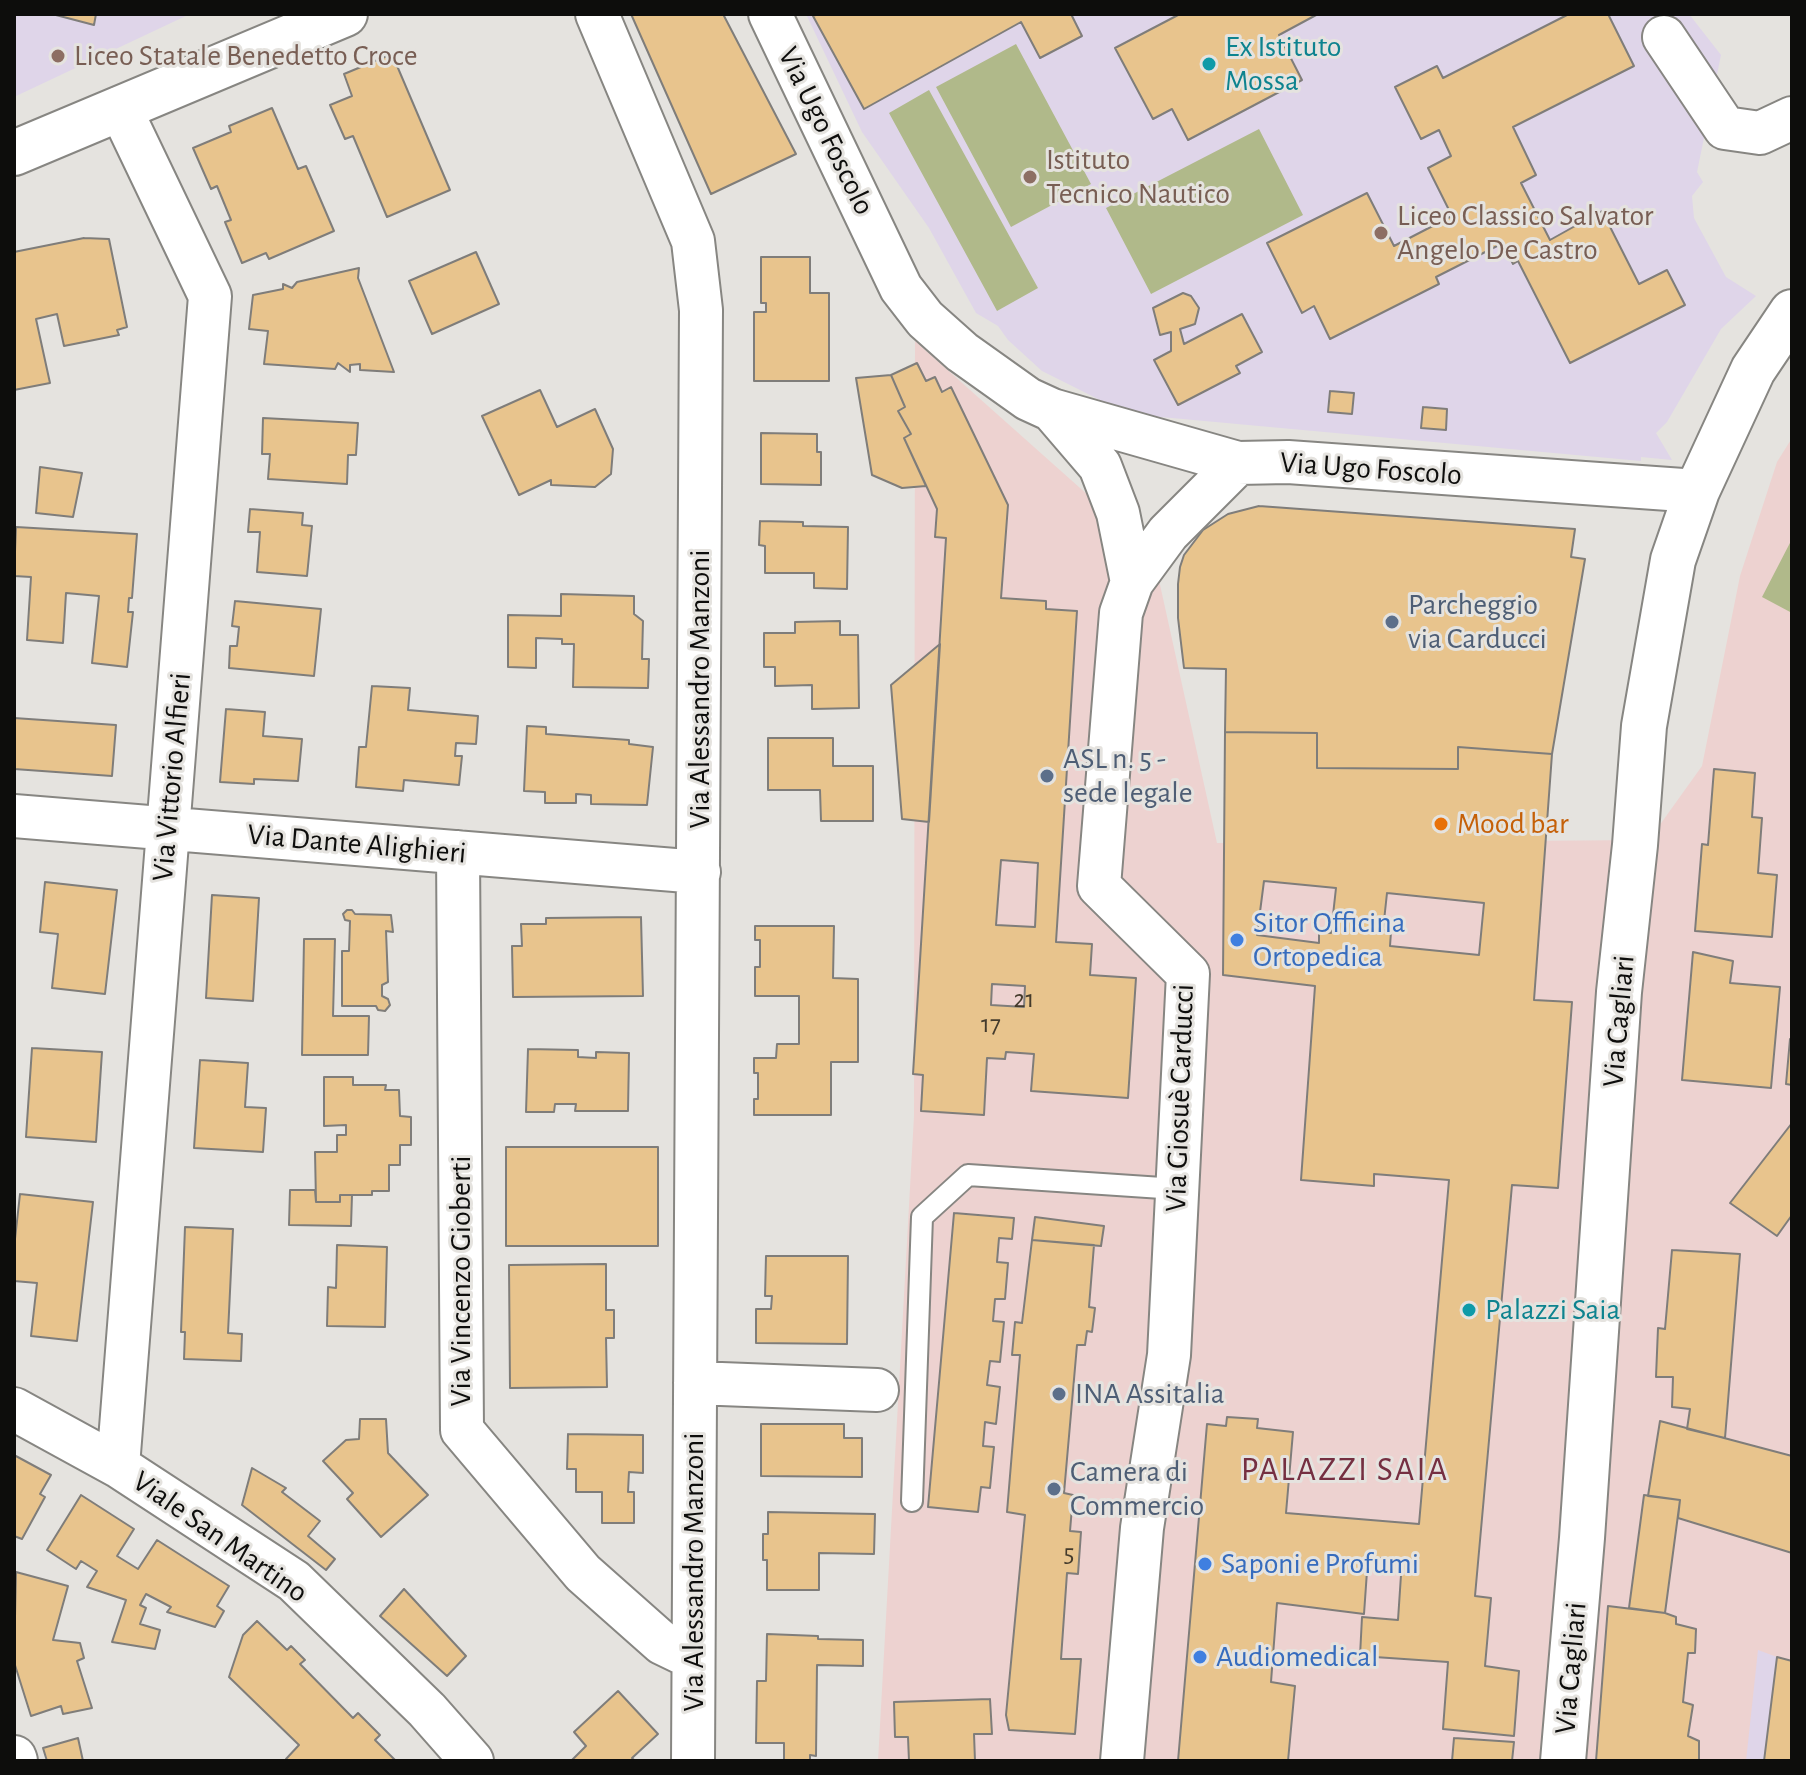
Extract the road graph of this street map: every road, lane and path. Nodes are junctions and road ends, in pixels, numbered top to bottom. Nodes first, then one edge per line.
1 (345, 14) edge
2 (597, 14) edge
3 (770, 14) edge
4 (1664, 37) dead end
5 (120, 108) junction
6 (1792, 118) edge
7 (14, 153) edge
8 (1792, 312) edge
9 (1052, 410) junction
10 (1238, 463) junction
11 (1697, 491) junction
12 (1132, 582) junction
13 (14, 816) edge
14 (168, 829) junction
15 (458, 852) junction
16 (699, 872) junction
17 (1177, 1189) junction
18 (695, 1383) junction
19 (877, 1390) dead end
20 (14, 1409) edge
21 (118, 1466) junction
22 (912, 1501) dead end
23 (693, 1658) junction
24 (472, 1761) edge
25 (693, 1761) edge
26 (1122, 1761) edge
27 (1563, 1761) edge

1 - 5 main road
2 - 16 street, Via Alessandro Manzoni
3 - 9 street, Via Ugo Foscolo
4 - 6 street
5 - 7 main road
5 - 14 street, Via Vittorio Alfieri
8 - 11 main road, Via Cagliari
9 - 10 street, Via Ugo Foscolo
9 - 12 street, Via Ugo Foscolo
10 - 11 street, Via Ugo Foscolo
10 - 12 street, Via Giosuè Carducci
11 - 27 main road, Via Cagliari
12 - 17 street, Via Giosuè Carducci
13 - 14 street, Via Dante Alighieri
14 - 15 street, Via Dante Alighieri
14 - 21 street, Via Vittorio Alfieri
15 - 16 street, Via Dante Alighieri
15 - 23 street, Via Vincenzo Gioberti
16 - 18 street, Via Alessandro Manzoni
17 - 22 lane
17 - 26 street, Via Giosuè Carducci
18 - 19 street
18 - 23 street, Via Alessandro Manzoni
20 - 21 street, Viale San Martino
21 - 24 street, Viale San Martino
23 - 25 street, Via Alessandro Manzoni

